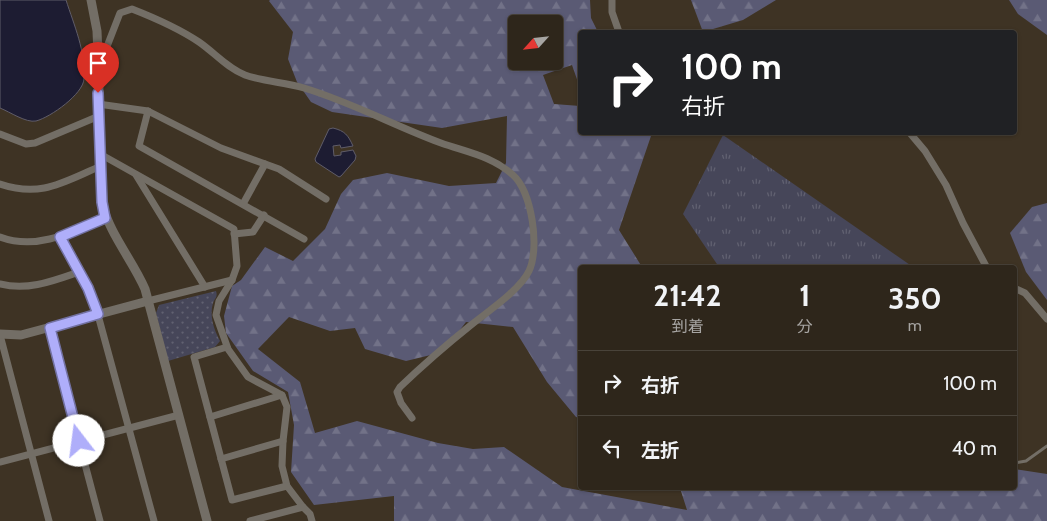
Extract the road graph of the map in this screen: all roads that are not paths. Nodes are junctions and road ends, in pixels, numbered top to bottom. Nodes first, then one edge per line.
1 (91, 0) edge
2 (612, 0) edge
3 (618, 30) edge
4 (98, 54) junction
5 (98, 104) junction
6 (148, 111) junction
7 (99, 116) junction
8 (0, 134) edge
9 (912, 135) edge
10 (100, 154) junction
11 (265, 164) junction
12 (101, 166) junction
13 (135, 173) junction
14 (0, 184) edge
15 (326, 199) dead end
16 (243, 204) junction
17 (264, 215) junction
18 (105, 218) junction
19 (234, 234) junction
20 (0, 237) edge
21 (60, 237) junction
22 (304, 239) dead end
23 (985, 265) edge
24 (79, 272) junction
25 (232, 280) junction
26 (0, 284) edge
27 (205, 287) junction
28 (1017, 289) edge
29 (148, 301) junction
30 (98, 314) junction
31 (1047, 319) edge
32 (50, 328) junction
33 (0, 334) edge
34 (227, 346) junction
35 (282, 395) junction
36 (179, 415) junction
37 (210, 417) junction
38 (412, 418) dead end
39 (129, 428) junction
40 (79, 441) junction
41 (283, 441) junction
42 (1047, 446) edge
43 (32, 454) junction
44 (221, 459) junction
45 (0, 462) edge
46 (1017, 463) edge
47 (287, 486) junction
48 (303, 507) junction
49 (49, 521) edge
50 (100, 521) edge
51 (154, 521) edge
52 (207, 521) edge
53 (250, 521) edge
54 (312, 521) edge

1 - 4 street
2 - 3 street
4 - 5 street
4 - 38 street
5 - 6 street
5 - 7 street
6 - 11 street
6 - 16 street
7 - 8 street
7 - 10 street
9 - 23 street
10 - 12 street
10 - 13 street
11 - 15 street
11 - 16 street
12 - 14 street
12 - 18 street
13 - 19 street
13 - 27 street
16 - 17 street
17 - 19 street
17 - 22 street
18 - 21 street
18 - 29 street
19 - 25 street
20 - 21 street
21 - 24 street
24 - 26 street
24 - 30 street
25 - 27 street
25 - 34 street
27 - 29 street
28 - 31 street
29 - 30 street
29 - 36 street
30 - 32 street
30 - 39 street
32 - 33 street
32 - 40 street
33 - 43 street
34 - 35 street
34 - 37 street
35 - 37 street
35 - 41 street
36 - 39 street
36 - 52 street
37 - 44 street
39 - 40 street
39 - 51 street
40 - 43 street
40 - 50 street
41 - 44 street
41 - 47 street
42 - 46 lane
43 - 45 street
43 - 49 street
44 - 47 street
47 - 48 street
48 - 53 street
48 - 54 street

